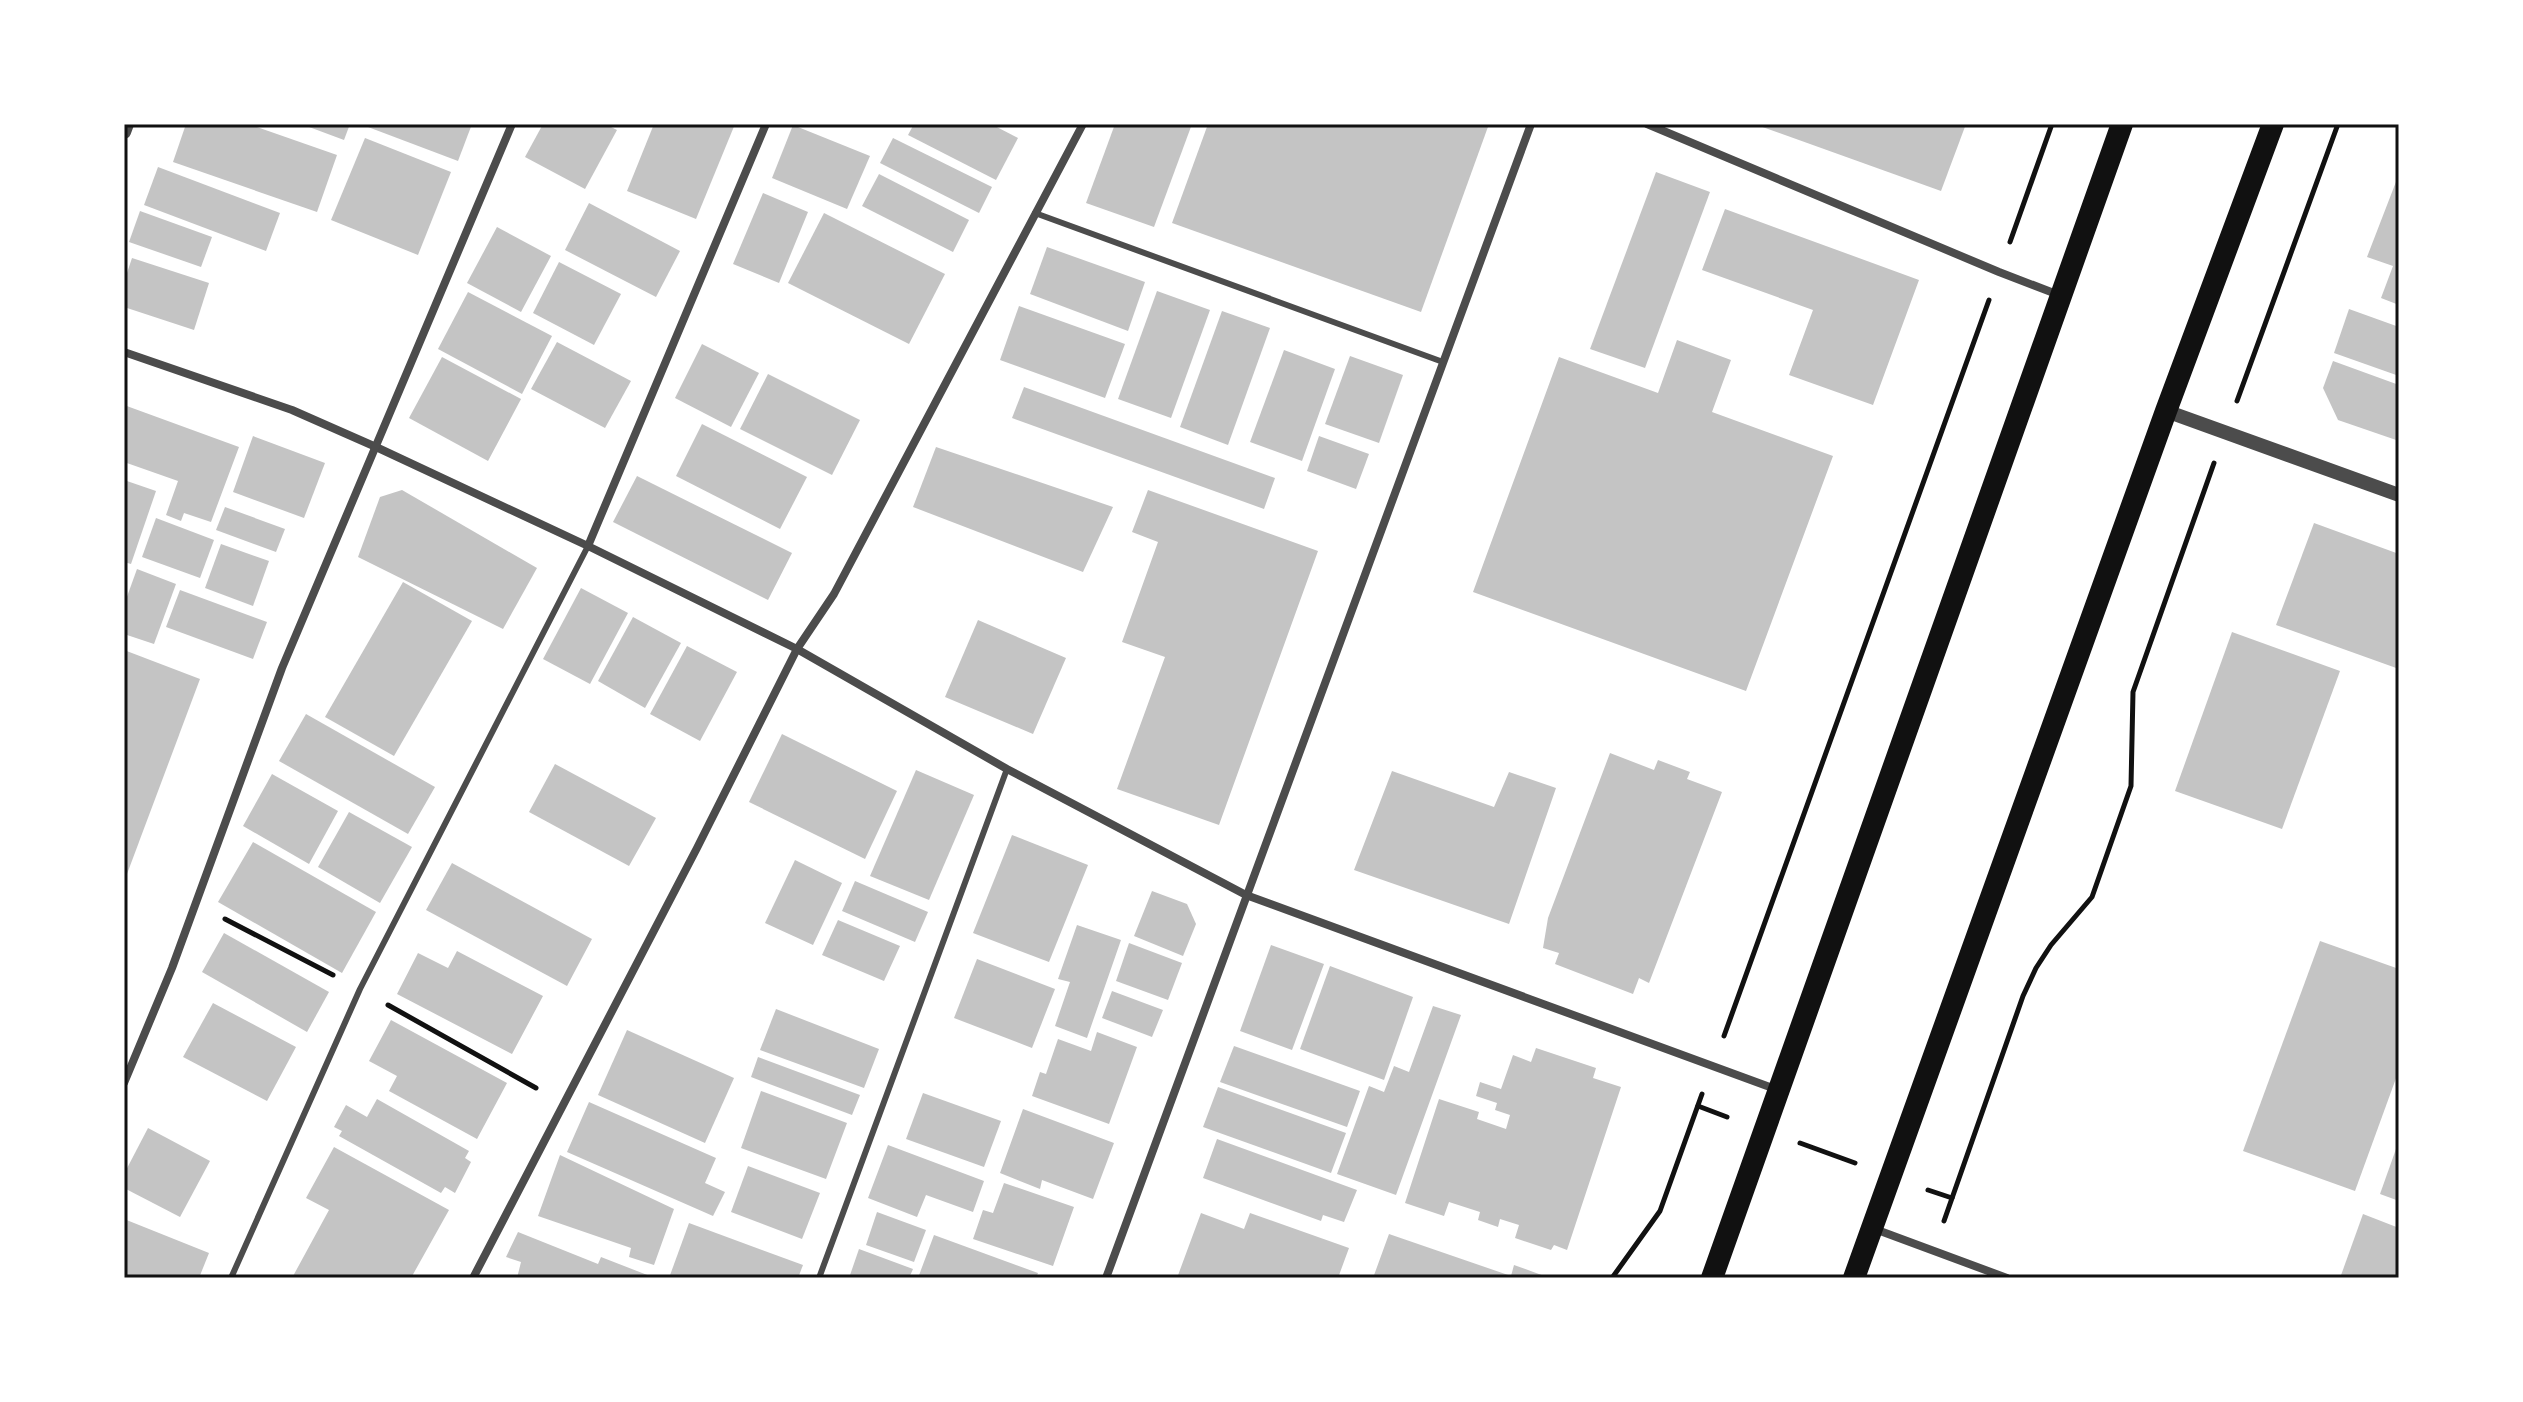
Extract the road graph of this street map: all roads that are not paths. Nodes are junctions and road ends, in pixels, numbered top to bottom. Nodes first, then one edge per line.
1 (127, 124) edge
2 (512, 124) edge
3 (766, 124) edge
4 (1083, 124) edge
5 (1531, 124) edge
6 (1647, 124) edge
7 (2122, 124) edge
8 (2273, 124) edge
9 (124, 132) edge
10 (1035, 213) junction
11 (2059, 295) junction
12 (124, 352) edge
13 (1443, 362) junction
14 (2166, 411) junction
15 (376, 447) junction
16 (2399, 495) edge
17 (588, 546) junction
18 (797, 649) junction
19 (1007, 769) junction
20 (1246, 895) junction
21 (124, 1083) edge
22 (1780, 1090) junction
23 (1872, 1228) junction
24 (231, 1278) edge
25 (473, 1278) edge
26 (819, 1278) edge
27 (1106, 1278) edge
28 (1712, 1278) edge
29 (1854, 1278) edge
30 (2007, 1278) edge

1 - 9 street
2 - 15 street
3 - 17 street
4 - 10 street
5 - 13 street
6 - 11 street
7 - 11 highway
8 - 14 highway
10 - 13 lane
10 - 18 street
11 - 22 highway
12 - 15 street
13 - 20 street
14 - 16 street
14 - 23 highway
15 - 17 street
15 - 21 street
17 - 18 street
17 - 24 lane
18 - 19 street
18 - 25 street
19 - 20 street
19 - 26 lane
20 - 22 street
20 - 27 street
22 - 28 highway
23 - 29 highway
23 - 30 street

